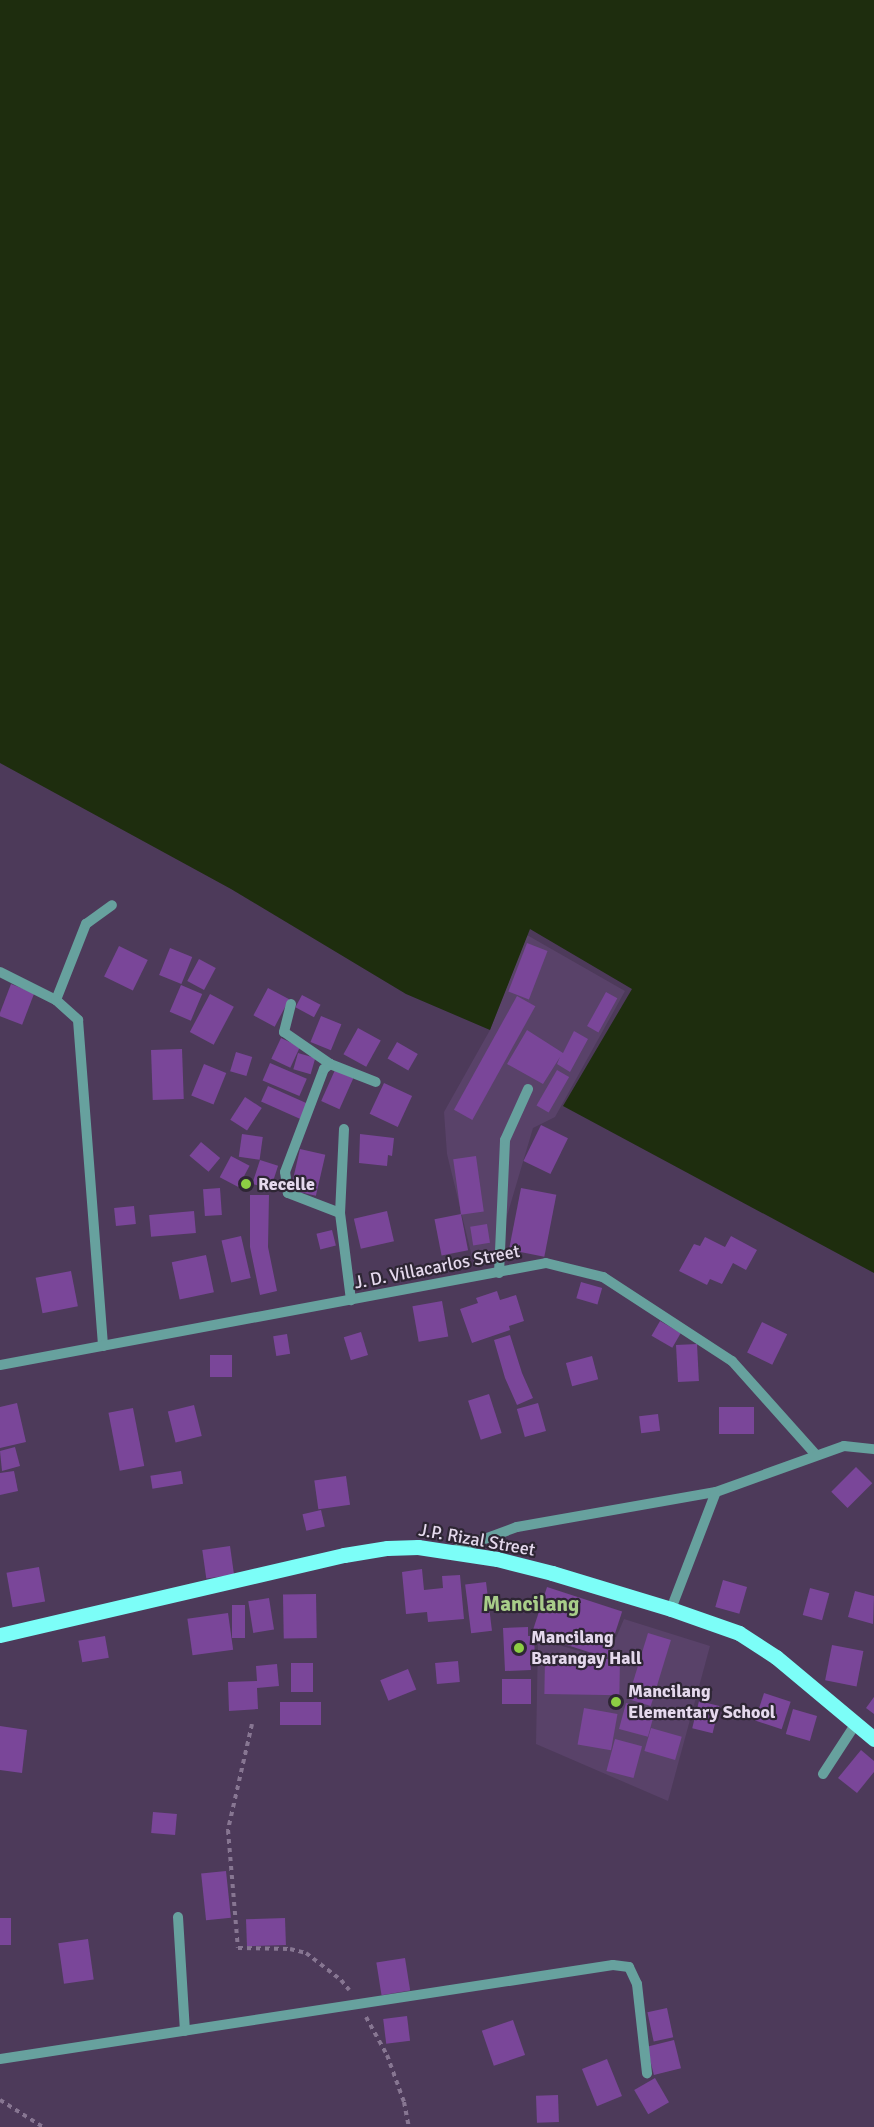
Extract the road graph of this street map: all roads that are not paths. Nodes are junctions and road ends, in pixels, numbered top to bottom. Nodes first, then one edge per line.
1 (112, 905) dead end
2 (0, 972) edge
3 (56, 1000) junction
4 (291, 1004) dead end
5 (330, 1064) junction
6 (376, 1082) dead end
7 (528, 1089) dead end
8 (344, 1129) dead end
9 (340, 1213) junction
10 (499, 1273) junction
11 (351, 1300) junction
12 (103, 1346) junction
13 (0, 1365) edge
14 (874, 1449) edge
15 (816, 1455) junction
16 (716, 1492) junction
17 (451, 1551) junction
18 (671, 1609) junction
19 (0, 1635) edge
20 (855, 1725) junction
21 (874, 1739) edge
22 (823, 1774) dead end
23 (178, 1917) dead end
24 (185, 2031) junction
25 (0, 2059) edge
26 (646, 2073) dead end

1 - 3 street
2 - 3 street
3 - 12 street
4 - 5 street
5 - 6 street
5 - 9 street
7 - 10 street
8 - 9 street
9 - 11 street
10 - 11 street, J. D. Villacarlos Street
10 - 15 street, J. D. Villacarlos Street
11 - 12 street, J. D. Villacarlos Street
12 - 13 street, J. D. Villacarlos Street
14 - 15 street
15 - 16 street
16 - 17 street
16 - 18 street
17 - 18 main road, J.P. Rizal Street
17 - 19 main road, J.P. Rizal Street
18 - 20 main road, J.P. Rizal Street
20 - 21 main road, J.P. Rizal Street
20 - 22 street
23 - 24 street
24 - 25 street
24 - 26 street

